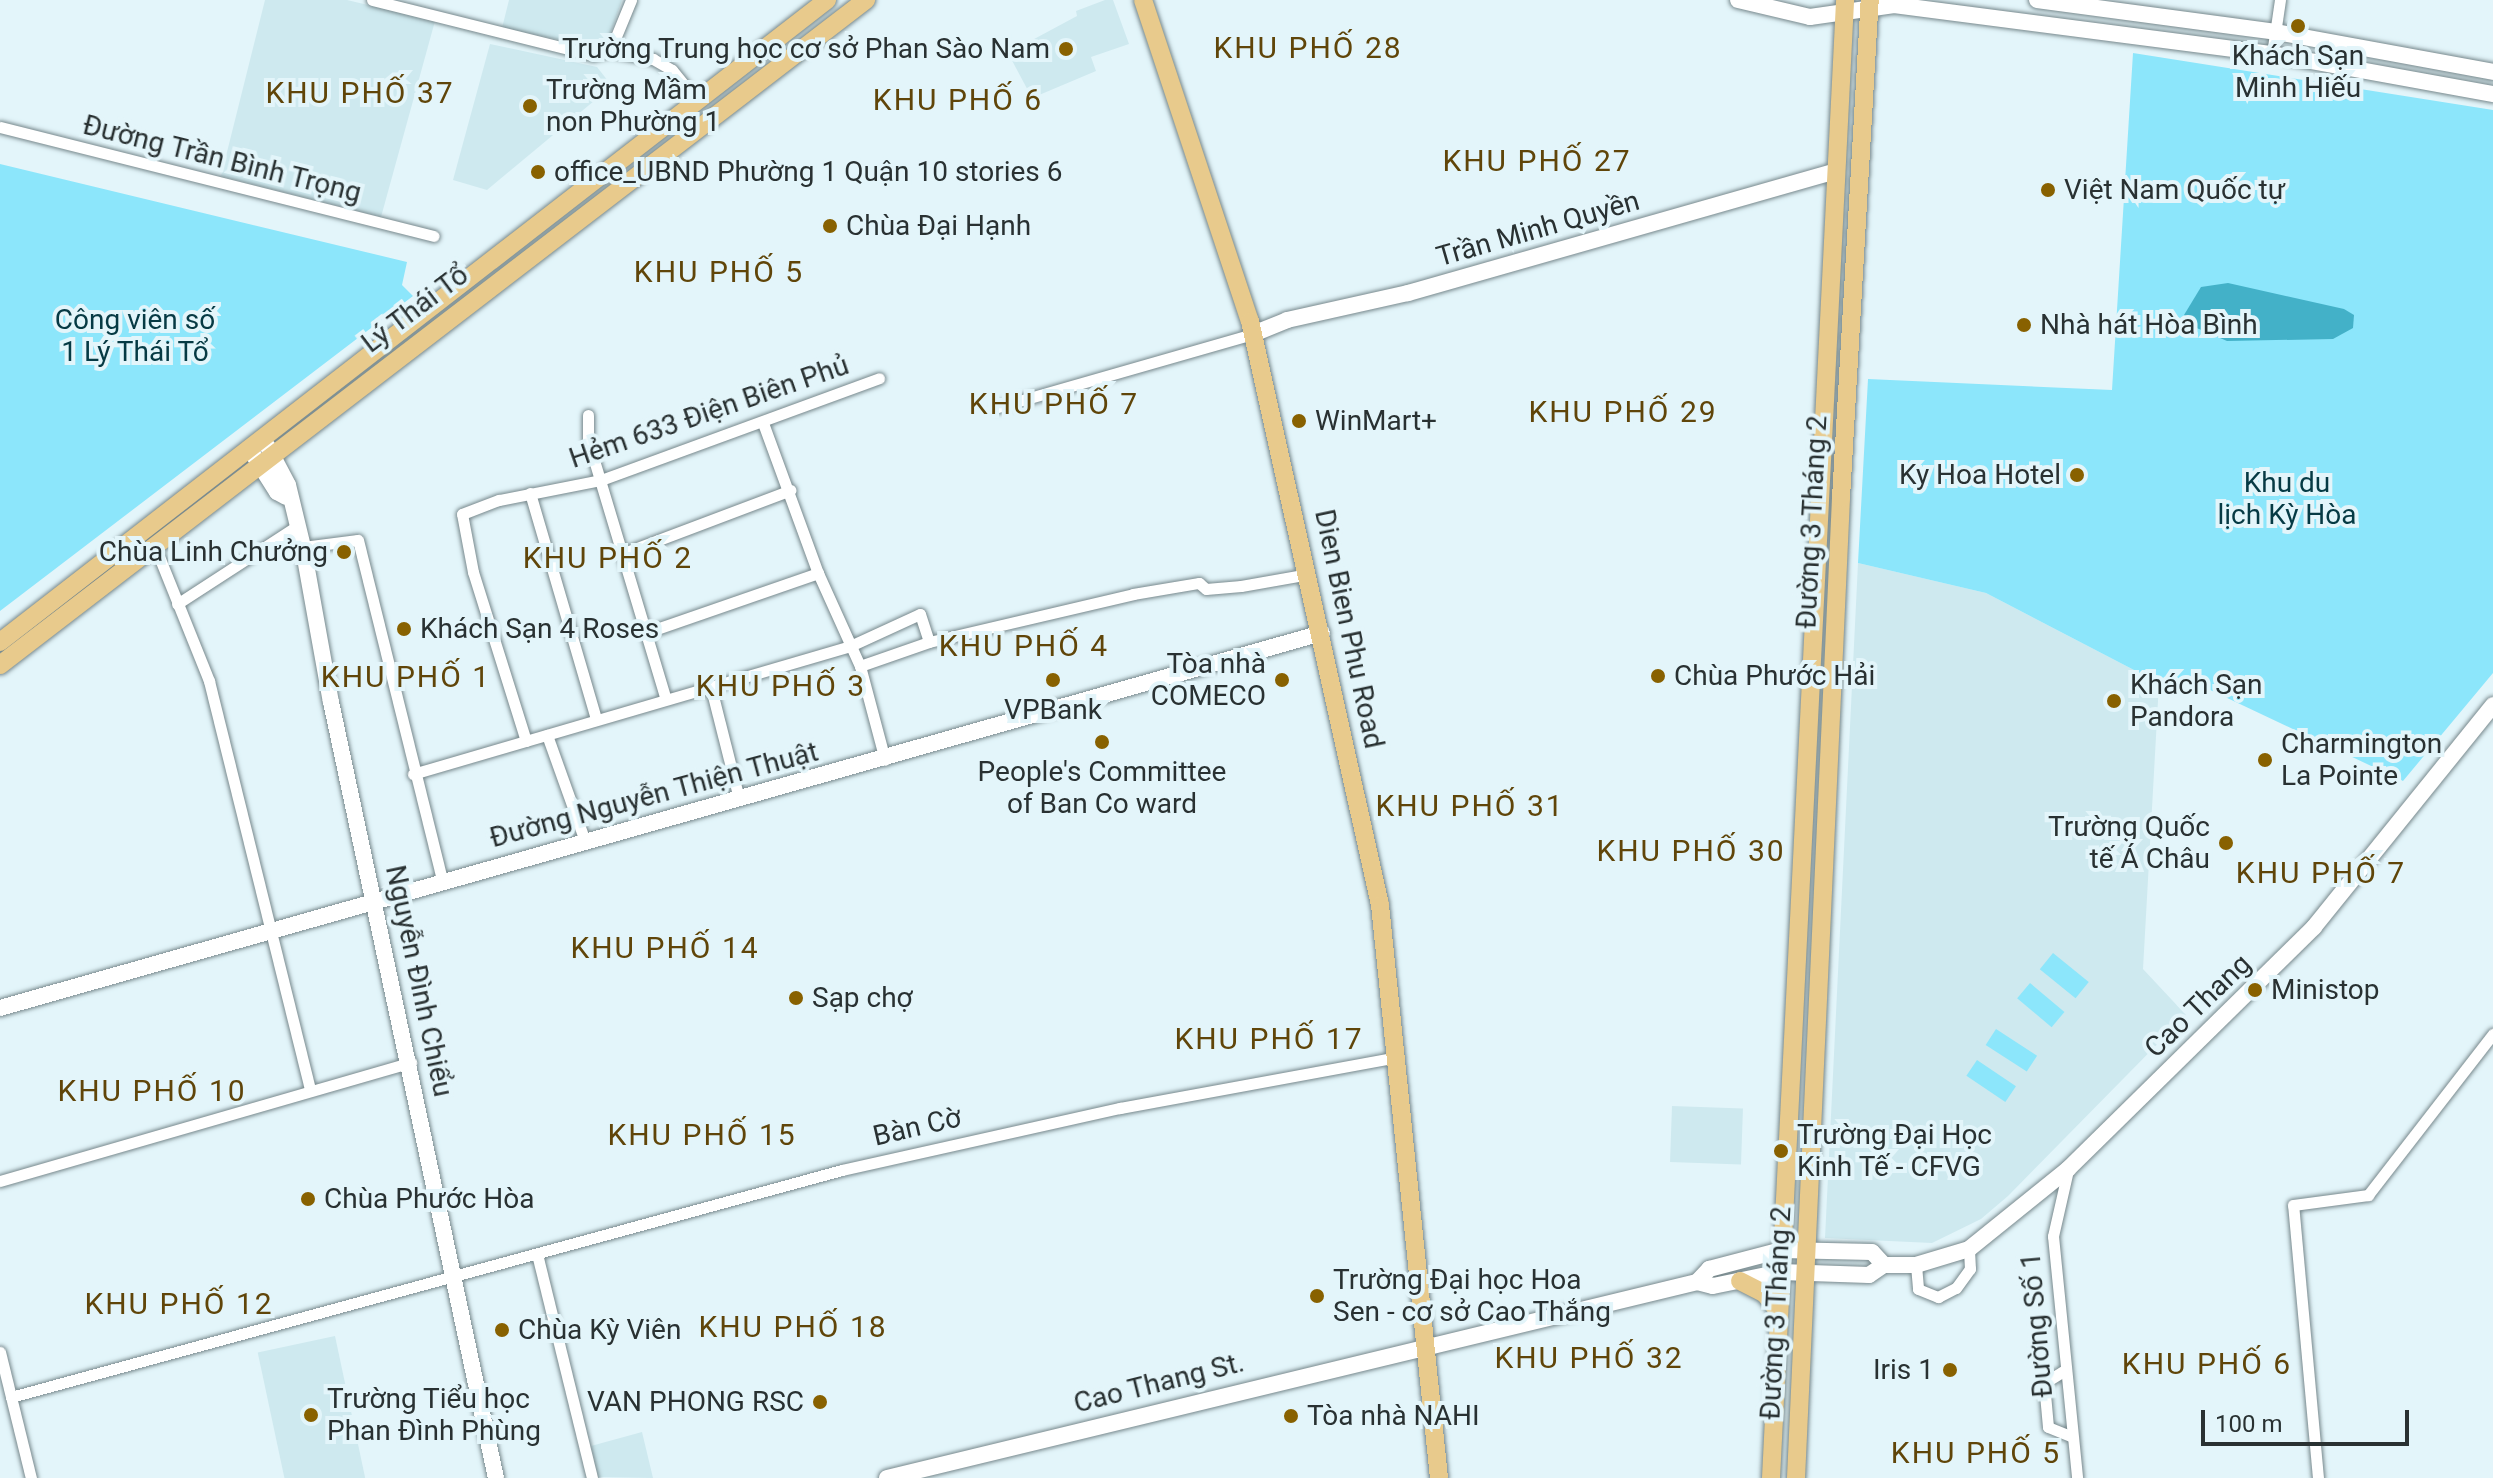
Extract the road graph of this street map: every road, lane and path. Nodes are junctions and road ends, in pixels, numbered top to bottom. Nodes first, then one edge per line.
1 (372, 0) edge
2 (631, 0) edge
3 (827, 0) edge
4 (866, 0) edge
5 (1143, 0) edge
6 (1738, 0) edge
7 (2037, 0) edge
8 (2280, 0) edge
9 (1870, 3) edge
10 (1845, 7) edge
11 (2276, 32) junction
12 (610, 51) junction
13 (2272, 54) junction
14 (2493, 72) edge
15 (2493, 94) edge
16 (697, 101) junction
17 (711, 118) junction
18 (0, 127) edge
19 (1836, 171) junction
20 (433, 236) dead end
21 (1253, 334) junction
22 (879, 378) dead end
23 (998, 407) dead end
24 (588, 415) dead end
25 (763, 423) junction
26 (256, 443) junction
27 (267, 461) junction
28 (601, 480) junction
29 (791, 490) junction
30 (530, 493) junction
31 (297, 526) junction
32 (154, 544) junction
33 (303, 547) junction
34 (624, 553) junction
35 (818, 573) junction
36 (1310, 574) junction
37 (177, 604) junction
38 (648, 632) junction
39 (1322, 633) junction
40 (0, 642) edge
41 (929, 642) junction
42 (848, 647) junction
43 (0, 665) edge
44 (860, 666) junction
45 (711, 688) junction
46 (665, 697) junction
47 (2493, 705) edge
48 (596, 718) junction
49 (547, 735) junction
50 (526, 741) junction
51 (885, 760) junction
52 (413, 774) junction
53 (739, 799) junction
54 (585, 841) junction
55 (442, 880) junction
56 (373, 898) junction
57 (269, 929) junction
58 (0, 1008) edge
59 (2491, 1037) edge
60 (1398, 1057) junction
61 (411, 1062) junction
62 (310, 1088) junction
63 (2068, 1169) junction
64 (0, 1181) edge
65 (1807, 1248) junction
66 (1969, 1249) junction
67 (1782, 1250) junction
68 (537, 1254) junction
69 (1884, 1265) junction
70 (1916, 1265) junction
71 (1806, 1271) junction
72 (1781, 1272) junction
73 (455, 1278) junction
74 (1740, 1281) junction
75 (1697, 1282) junction
76 (1779, 1312) junction
77 (1426, 1345) junction
78 (0, 1352) edge
79 (2065, 1370) junction
80 (11, 1397) junction
81 (2070, 1436) junction
82 (31, 1478) edge
83 (496, 1478) edge
84 (592, 1478) edge
85 (887, 1478) edge
86 (1439, 1478) edge
87 (1771, 1478) edge
88 (1796, 1478) edge
89 (2077, 1478) edge
90 (2318, 1478) edge

1 - 12 street
2 - 12 street
3 - 16 main road, Lý Thái Tổ
4 - 17 main road, Lý Thái Tổ
5 - 21 main road, Dien Bien Phu Road
6 - 10 street
7 - 11 street
8 - 11 street
9 - 10 street
9 - 13 street
9 - 65 main road, Đường 3 Tháng 2
10 - 19 main road, Đường 3 Tháng 2
11 - 13 street
11 - 14 street
12 - 16 street
13 - 15 street
16 - 17 street
16 - 26 main road, Lý Thái Tổ
17 - 27 main road, Lý Thái Tổ
18 - 20 street, Đường Trần Bình Trọng
19 - 21 street, Trần Minh Quyền
19 - 67 main road, Đường 3 Tháng 2
21 - 23 street
21 - 36 main road, Dien Bien Phu Road
22 - 25 street, Hẻm 633 Ðiện Biên Phủ
24 - 28 street
25 - 28 street, Hẻm 633 Ðiện Biên Phủ
25 - 29 street
26 - 27 street, Nguyễn Đình Chiểu
26 - 40 main road, Lý Thái Tổ
27 - 31 street, Nguyễn Đình Chiểu
27 - 32 main road, Lý Thái Tổ
28 - 30 street, Hẻm 633 Ðiện Biên Phủ
28 - 34 street
29 - 34 street
29 - 35 street
30 - 48 street
30 - 50 street, Hẻm 633 Ðiện Biên Phủ
31 - 33 street, Nguyễn Đình Chiểu
31 - 37 street
32 - 37 street
32 - 43 main road, Lý Thái Tổ
33 - 52 street
33 - 56 street, Nguyễn Đình Chiểu
34 - 38 street
35 - 38 street
35 - 42 street
36 - 39 main road, Dien Bien Phu Road
36 - 41 street
37 - 57 street
38 - 46 street
39 - 51 street, Đường Nguyễn Thiện Thuật
39 - 60 main road, Dien Bien Phu Road
41 - 42 street
41 - 44 street
42 - 44 street
42 - 45 street
44 - 51 street
45 - 46 street
45 - 53 street
46 - 48 street
47 - 63 street, Cao Thang
48 - 49 street
49 - 50 street
49 - 54 street
50 - 52 street
51 - 53 street, Đường Nguyễn Thiện Thuật
52 - 55 street
53 - 54 street, Đường Nguyễn Thiện Thuật
54 - 55 street, Đường Nguyễn Thiện Thuật
55 - 56 street, Đường Nguyễn Thiện Thuật
56 - 57 street, Đường Nguyễn Thiện Thuật
56 - 61 street, Nguyễn Đình Chiểu
57 - 58 street, Đường Nguyễn Thiện Thuật
57 - 62 street
59 - 90 street
60 - 68 street, Bàn Cờ
60 - 77 main road, Dien Bien Phu Road
61 - 62 street
61 - 73 street, Nguyễn Đình Chiểu
62 - 64 street
63 - 66 street, Cao Thang
63 - 79 street, Đường Số 1
65 - 67 street, Cao Thang
65 - 69 street, Cao Thang
65 - 71 main road, Đường 3 Tháng 2
66 - 70 street, Cao Thang
66 - 70 street
67 - 72 main road, Đường 3 Tháng 2
67 - 75 street, Cao Thang
68 - 73 street, Bàn Cờ
68 - 84 street
69 - 70 street, Cao Thang
69 - 71 street, Cao Thang
71 - 72 street, Cao Thang
71 - 88 main road, Đường 3 Tháng 2
72 - 74 street, Cao Thang
72 - 76 main road, Đường 3 Tháng 2
73 - 80 street, Bàn Cờ
73 - 83 street, Nguyễn Đình Chiểu
74 - 75 street, Cao Thang
74 - 76 main road
75 - 77 street, Cao Thang
76 - 87 main road, Đường 3 Tháng 2
77 - 85 street, Cao Thang St.
77 - 86 main road, Dien Bien Phu Road
78 - 80 street
79 - 81 street, Đường Số 1
79 - 81 street
80 - 82 street
81 - 89 street, Đường Số 1

